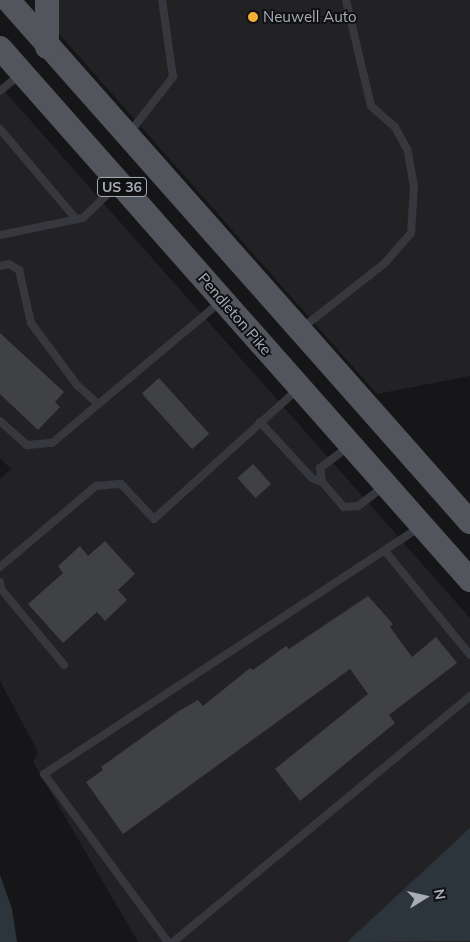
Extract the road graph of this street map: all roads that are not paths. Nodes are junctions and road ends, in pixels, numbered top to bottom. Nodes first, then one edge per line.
1 (8, 0) edge
2 (47, 0) edge
3 (162, 0) edge
4 (346, 0) edge
5 (47, 46) junction
6 (0, 48) edge
7 (22, 74) junction
8 (0, 91) edge
9 (0, 128) edge
10 (127, 135) junction
11 (118, 183) junction
12 (76, 219) junction
13 (0, 234) edge
14 (0, 266) edge
15 (222, 299) junction
16 (300, 330) junction
17 (301, 388) junction
18 (98, 404) junction
19 (0, 421) edge
20 (260, 422) junction
21 (352, 444) junction
22 (322, 482) junction
23 (387, 485) junction
24 (470, 522) edge
25 (422, 526) junction
26 (385, 552) junction
27 (0, 567) edge
28 (470, 580) edge
29 (0, 582) edge
30 (470, 655) edge
31 (64, 665) dead end
32 (470, 696) edge
33 (168, 942) edge
34 (173, 942) edge

1 - 5 main road, US 36
2 - 5 main road
3 - 10 lane
4 - 16 lane
5 - 10 main road, US 36
6 - 7 main road, Pendleton Pike / US 36
7 - 8 lane
7 - 11 main road, Pendleton Pike / US 36
9 - 12 lane
10 - 16 main road, US 36
11 - 12 lane
11 - 15 main road, Pendleton Pike / US 36
12 - 13 lane
14 - 18 lane
15 - 17 main road, Pendleton Pike / US 36
15 - 18 lane
16 - 24 main road
17 - 20 lane
17 - 21 main road, Pendleton Pike / US 36
18 - 19 lane
20 - 22 lane
20 - 27 lane
21 - 22 lane
21 - 23 main road, Pendleton Pike / US 36
22 - 23 lane
23 - 25 main road, Pendleton Pike / US 36
25 - 26 lane
25 - 28 main road, Pendleton Pike / US 36
26 - 30 lane
26 - 33 lane
29 - 31 lane
32 - 34 lane

